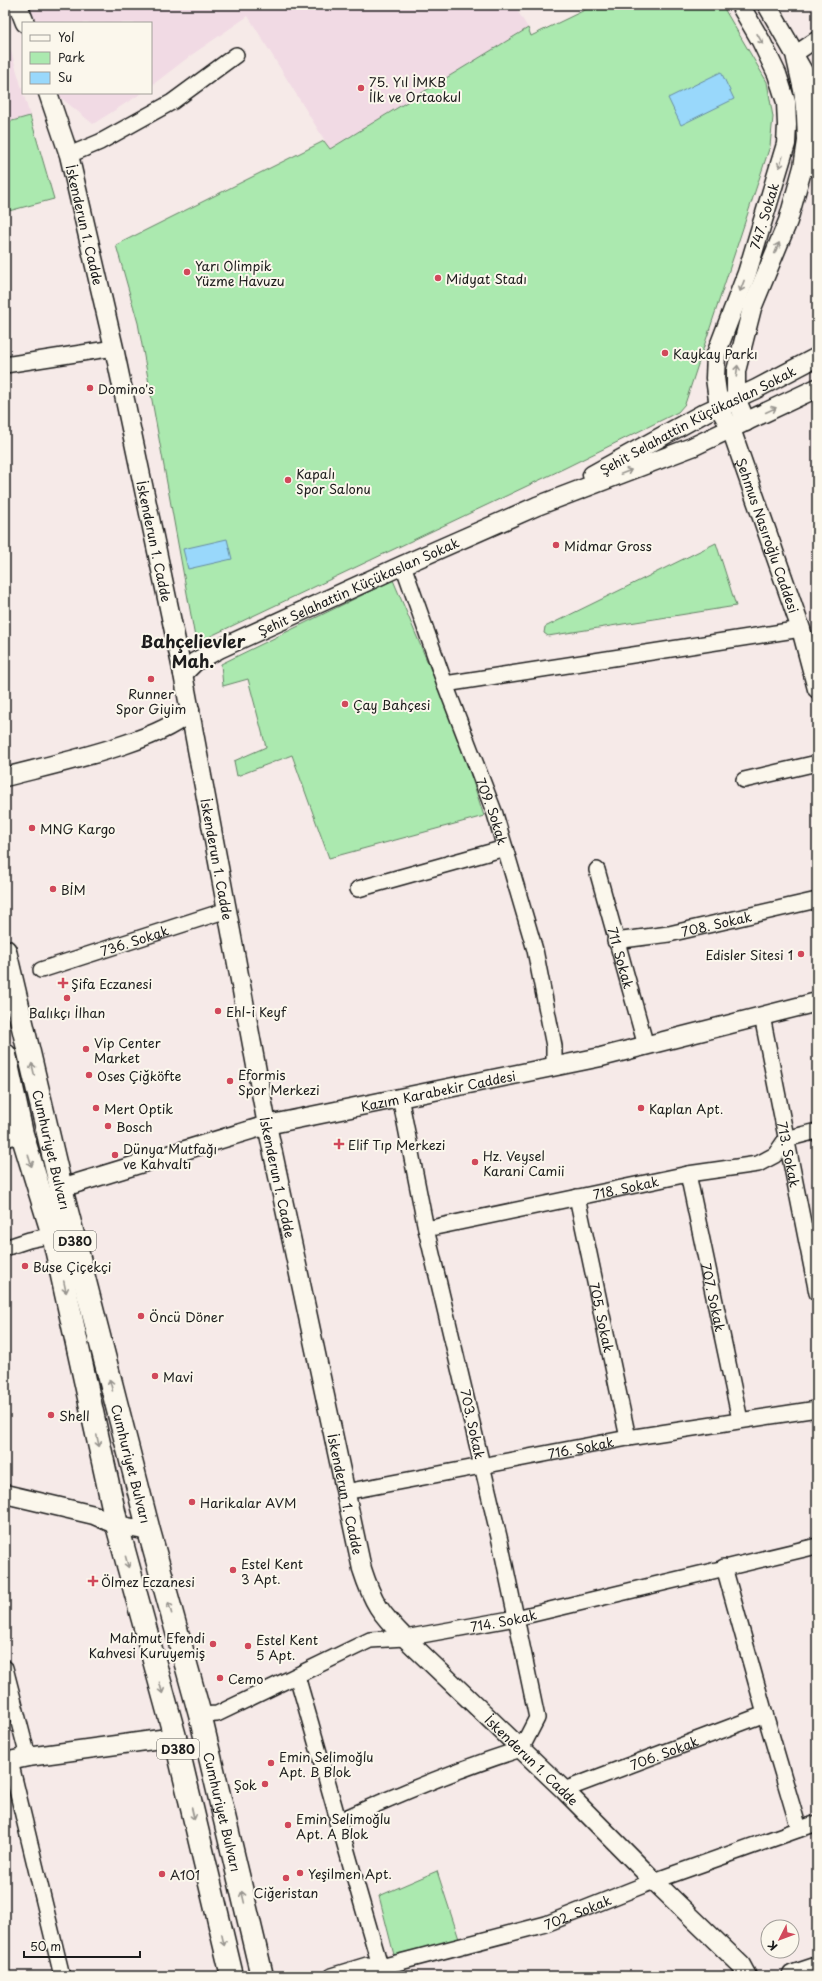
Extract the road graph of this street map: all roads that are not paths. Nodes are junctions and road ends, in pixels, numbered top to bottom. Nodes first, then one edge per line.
1 (18, 5) edge
2 (740, 5) edge
3 (767, 5) edge
4 (24, 22) edge
5 (817, 39) edge
6 (795, 54) junction
7 (236, 55) dead end
8 (817, 93) edge
9 (48, 94) edge
10 (69, 155) junction
11 (810, 167) edge
12 (114, 348) junction
13 (817, 357) edge
14 (5, 365) edge
15 (817, 388) edge
16 (736, 398) junction
17 (719, 407) junction
18 (739, 425) junction
19 (537, 506) junction
20 (403, 565) junction
21 (801, 629) junction
22 (183, 674) junction
23 (445, 684) junction
24 (817, 689) edge
25 (190, 710) junction
26 (817, 763) edge
27 (5, 776) edge
28 (744, 780) dead end
29 (505, 848) junction
30 (597, 870) dead end
31 (358, 889) dead end
32 (817, 900) edge
33 (227, 910) junction
34 (615, 941) junction
35 (5, 951) edge
36 (40, 970) dead end
37 (817, 1002) edge
38 (762, 1016) junction
39 (646, 1046) junction
40 (5, 1055) edge
41 (554, 1066) junction
42 (400, 1097) junction
43 (267, 1125) junction
44 (817, 1130) edge
45 (13, 1136) edge
46 (786, 1139) junction
47 (688, 1174) junction
48 (61, 1188) junction
49 (577, 1197) junction
50 (426, 1229) junction
51 (53, 1234) junction
52 (5, 1248) edge
53 (817, 1292) edge
54 (817, 1409) edge
55 (740, 1420) junction
56 (628, 1438) junction
57 (482, 1466) junction
58 (345, 1492) junction
59 (5, 1494) edge
60 (117, 1525) junction
61 (148, 1531) junction
62 (817, 1546) edge
63 (724, 1567) junction
64 (516, 1618) junction
65 (405, 1638) junction
66 (5, 1668) edge
67 (297, 1676) junction
68 (764, 1714) junction
69 (200, 1715) junction
70 (175, 1737) junction
71 (521, 1749) junction
72 (28, 1758) junction
73 (8, 1762) edge
74 (564, 1790) junction
75 (337, 1822) junction
76 (817, 1823) edge
77 (799, 1829) junction
78 (654, 1882) junction
79 (817, 1968) edge
80 (382, 1971) edge
81 (62, 1976) edge
82 (232, 1976) edge
83 (262, 1976) edge
84 (331, 1976) edge
85 (747, 1976) edge
86 (793, 1976) edge

1 - 4 street
2 -> 17 street, 747. Sokak
3 - 6 street
5 - 6 street
6 - 8 street
6 - 11 street
7 - 10 street
9 - 10 street, İskenderun 1. Cadde
10 - 12 street, İskenderun 1. Cadde
16 -> 11 street
12 - 14 street
12 - 22 street, İskenderun 1. Cadde
13 - 16 street, Şehit Selahattin Küçükaslan Sokak
18 -> 15 street, Şehit Selahattin Küçükaslan Sokak
16 - 17 street, Şehit Selahattin Küçükaslan Sokak
16 - 18 street
17 - 18 street, 747. Sokak
17 - 19 street, Şehit Selahattin Küçükaslan Sokak
19 -> 18 street, Şehit Selahattin Küçükaslan Sokak
18 - 21 street, Şehmus Nasıroğlu Caddesi
19 - 20 street, Şehit Selahattin Küçükaslan Sokak
20 - 22 street, Şehit Selahattin Küçükaslan Sokak
20 - 23 street, 709. Sokak
21 - 23 street
21 - 24 street, Şehmus Nasıroğlu Caddesi
22 - 25 street, İskenderun 1. Cadde
23 - 29 street, 709. Sokak
25 - 27 street
25 - 33 street, İskenderun 1. Cadde
26 - 28 street
29 - 31 street
29 - 41 street, 709. Sokak
30 - 34 street, 711. Sokak
32 - 34 street, 708. Sokak
33 - 36 street, 736. Sokak
33 - 43 street, İskenderun 1. Cadde
34 - 39 street, 711. Sokak
48 -> 35 main road, Cumhuriyet Bulvarı / D380
37 - 38 street, Kazım Karabekir Caddesi
38 - 39 street, Kazım Karabekir Caddesi
38 - 46 street, 713. Sokak
39 - 41 street, Kazım Karabekir Caddesi
40 - 45 main road, Cumhuriyet Bulvarı / D380
41 - 42 street, Kazım Karabekir Caddesi
42 - 43 street, Kazım Karabekir Caddesi
42 - 50 street, 703. Sokak
43 - 48 street, Kazım Karabekir Caddesi
43 - 58 street, İskenderun 1. Cadde
44 - 46 street
45 -> 51 main road, Cumhuriyet Bulvarı / D380
46 - 47 street, 718. Sokak
46 - 53 street, 713. Sokak
47 - 49 street, 718. Sokak
47 - 55 street, 707. Sokak
61 -> 48 main road, Cumhuriyet Bulvarı / D380
49 - 50 street, 718. Sokak
49 - 56 street, 705. Sokak
50 - 57 street, 703. Sokak
51 - 52 street
51 -> 60 main road, Cumhuriyet Bulvarı / D380
54 - 55 street, 716. Sokak
55 - 56 street, 716. Sokak
56 - 57 street, 716. Sokak
57 - 58 street, 716. Sokak
57 - 64 street, 703. Sokak
58 - 65 street, İskenderun 1. Cadde
59 - 60 street
60 - 61 street
60 -> 70 main road, Cumhuriyet Bulvarı / D380
69 -> 61 main road, Cumhuriyet Bulvarı / D380
62 - 63 street, 714. Sokak
63 - 64 street, 714. Sokak
63 - 68 street
64 - 65 street, 714. Sokak
64 - 71 street, 703. Sokak
65 - 67 street, 714. Sokak
65 - 71 street, İskenderun 1. Cadde
66 - 72 street
67 - 69 street, 714. Sokak
67 - 75 street
68 - 74 street, 706. Sokak
68 - 77 street
83 -> 69 main road, Cumhuriyet Bulvarı / D380
70 - 72 street
70 -> 82 main road, Cumhuriyet Bulvarı / D380
71 - 74 street, İskenderun 1. Cadde
71 - 75 street
72 - 73 street
73 - 81 street
74 - 78 street, İskenderun 1. Cadde
75 - 80 street
76 - 77 street, 702. Sokak
77 - 78 street, 702. Sokak
78 - 80 street, 702. Sokak
78 - 85 street, İskenderun 1. Cadde
79 - 86 main road
80 - 84 street, 702. Sokak

